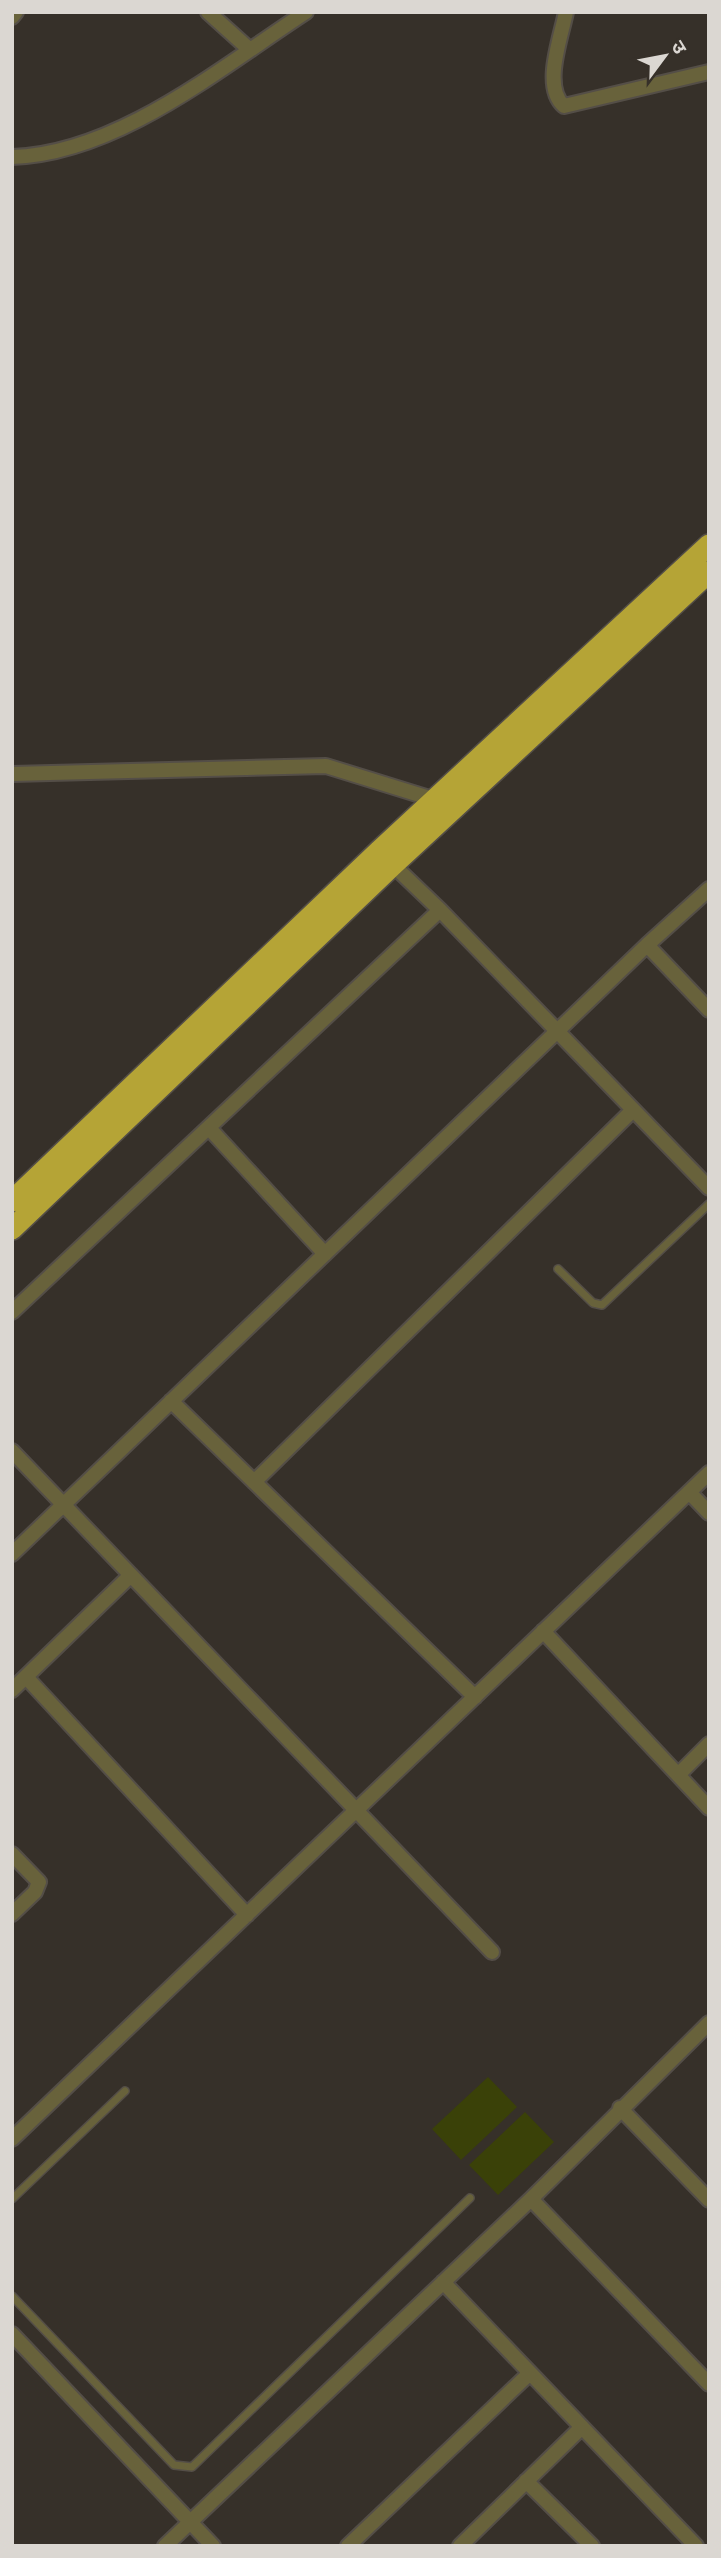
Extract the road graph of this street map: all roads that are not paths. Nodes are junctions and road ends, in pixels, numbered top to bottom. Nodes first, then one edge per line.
1 (16, 12) edge
2 (208, 12) edge
3 (306, 12) edge
4 (566, 12) edge
5 (12, 17) edge
6 (249, 49) junction
7 (709, 72) edge
8 (12, 157) edge
9 (709, 545) edge
10 (709, 572) edge
11 (12, 774) edge
12 (436, 800) junction
13 (393, 865) junction
14 (709, 889) edge
15 (440, 910) junction
16 (647, 945) junction
17 (709, 1010) edge
18 (557, 1032) junction
19 (633, 1110) junction
20 (209, 1128) junction
21 (709, 1188) edge
22 (12, 1201) edge
23 (709, 1204) edge
24 (12, 1229) edge
25 (325, 1254) junction
26 (558, 1269) dead end
27 (12, 1312) edge
28 (171, 1401) junction
29 (12, 1451) edge
30 (709, 1473) edge
31 (254, 1482) junction
32 (689, 1492) junction
33 (63, 1505) junction
34 (709, 1513) edge
35 (12, 1554) edge
36 (131, 1575) junction
37 (543, 1631) junction
38 (26, 1677) junction
39 (12, 1690) edge
40 (475, 1697) junction
41 (709, 1744) edge
42 (678, 1775) junction
43 (709, 1808) edge
44 (358, 1809) junction
45 (12, 1854) edge
46 (12, 1914) edge
47 (247, 1915) junction
48 (492, 1952) dead end
49 (709, 2023) edge
50 (125, 2091) dead end
51 (620, 2108) junction
52 (12, 2139) edge
53 (470, 2197) dead end
54 (708, 2198) edge
55 (12, 2199) edge
56 (531, 2199) junction
57 (443, 2282) junction
58 (12, 2296) edge
59 (12, 2334) edge
60 (530, 2373) junction
61 (709, 2384) edge
62 (582, 2427) junction
63 (526, 2481) junction
64 (191, 2522) junction
65 (350, 2545) edge
66 (165, 2546) edge
67 (213, 2546) edge
68 (460, 2546) edge
69 (592, 2546) edge
70 (696, 2546) edge

1 - 5 street
2 - 6 street
3 - 6 street
4 - 7 street
6 - 8 street
9 - 12 highway
10 - 13 highway
11 - 12 street
12 - 22 highway
13 - 15 street
13 - 24 highway
14 - 16 street
15 - 18 street
15 - 20 street
16 - 17 street
16 - 18 street
18 - 19 street
18 - 25 street
19 - 21 street
19 - 31 street
20 - 25 street
20 - 27 street
23 - 26 lane
25 - 28 street
28 - 31 street
28 - 33 street
29 - 33 street
30 - 32 street
31 - 40 street
32 - 34 street
32 - 37 street
33 - 35 street
33 - 36 street
36 - 38 street
36 - 44 street
37 - 40 street
37 - 42 street
38 - 39 street
38 - 47 street
40 - 44 street
41 - 42 street
42 - 43 street
44 - 47 street
44 - 48 street
45 - 46 street
47 - 52 street
49 - 51 street
50 - 55 lane
51 - 54 street
51 - 56 street
53 - 58 lane
56 - 57 street
56 - 61 street
57 - 60 street
57 - 64 street
59 - 64 street
60 - 62 street
60 - 65 street
62 - 63 street
62 - 70 street
63 - 68 street
63 - 69 street
64 - 66 street
64 - 67 street

